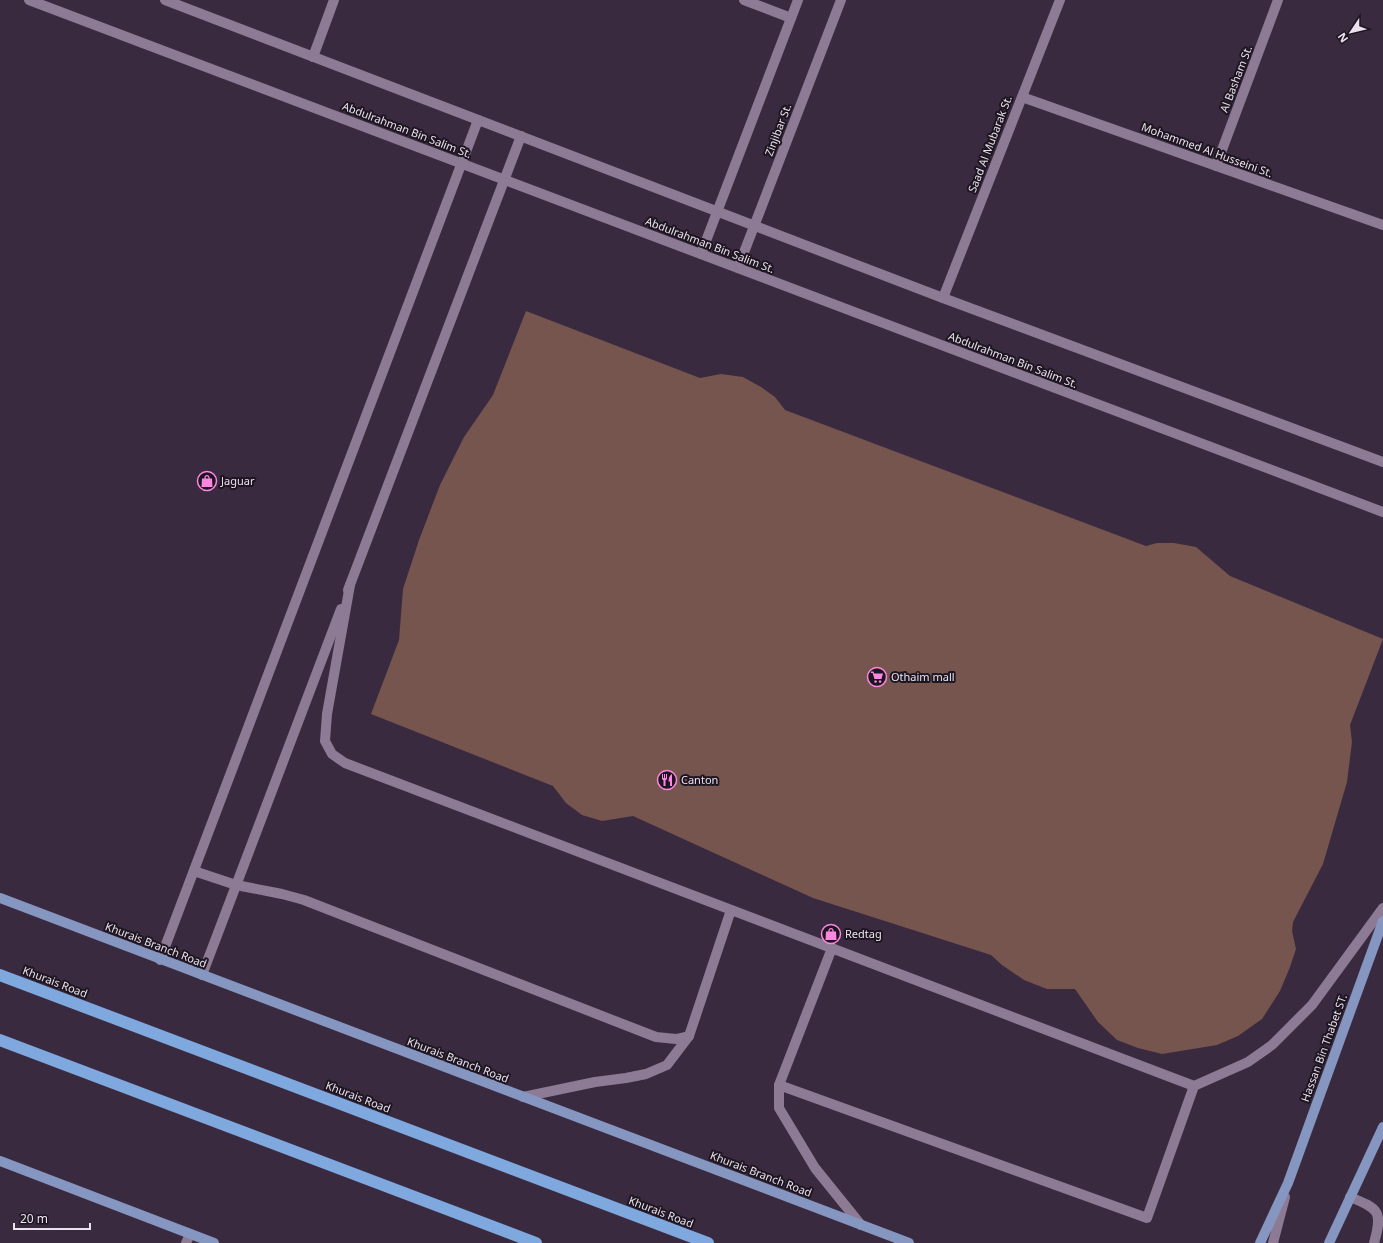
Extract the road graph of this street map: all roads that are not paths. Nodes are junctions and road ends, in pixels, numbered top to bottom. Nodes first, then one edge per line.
1 (29, 0) edge
2 (165, 0) edge
3 (334, 0) edge
4 (744, 0) edge
5 (798, 0) edge
6 (840, 0) edge
7 (1060, 0) edge
8 (1278, 0) edge
9 (791, 18) junction
10 (313, 57) junction
11 (1022, 96) junction
12 (478, 120) junction
13 (521, 136) junction
14 (461, 164) junction
15 (1216, 166) junction
16 (504, 180) junction
17 (718, 211) junction
18 (1383, 225) edge
19 (754, 226) junction
20 (701, 254) junction
21 (738, 268) junction
22 (943, 298) junction
23 (1383, 462) edge
24 (1383, 512) edge
25 (350, 585) junction
26 (194, 871) junction
27 (236, 885) junction
28 (0, 898) edge
29 (1383, 908) edge
30 (732, 910) junction
31 (1383, 921) edge
32 (832, 948) junction
33 (160, 960) junction
34 (0, 975) edge
35 (202, 975) junction
36 (689, 1036) junction
37 (0, 1040) edge
38 (779, 1085) junction
39 (1194, 1086) junction
40 (523, 1097) junction
41 (1383, 1127) edge
42 (0, 1161) edge
43 (1288, 1183) junction
44 (1350, 1197) junction
45 (861, 1225) junction
46 (188, 1238) edge
47 (214, 1243) edge
48 (536, 1243) edge
49 (708, 1243) edge
50 (909, 1243) edge
51 (1260, 1243) edge
52 (1273, 1243) edge
53 (1329, 1243) edge
54 (1374, 1243) edge

1 - 14 street, Abdulrahman Bin Salim St.
2 - 10 street
3 - 10 street
4 - 9 street
5 - 9 street
6 - 19 street, Zinjibar St.
7 - 11 street, Saad Al Mubarak St.
8 - 15 street, Al Basham St.
9 - 17 street
10 - 12 street
11 - 15 street, Mohammed Al Husseini St.
11 - 22 street, Saad Al Mubarak St.
12 - 13 street
12 - 14 street
13 - 16 street
13 - 17 street
14 - 16 street, Abdulrahman Bin Salim St.
14 - 26 street
15 - 18 street, Mohammed Al Husseini St.
16 - 20 street, Abdulrahman Bin Salim St.
16 - 25 street
17 - 19 street
17 - 20 street
19 - 21 street, Zinjibar St.
19 - 22 street
20 - 21 street, Abdulrahman Bin Salim St.
21 - 24 street, Abdulrahman Bin Salim St.
22 - 23 street
25 - 27 street
25 - 30 street
26 - 27 street
26 - 33 street
27 - 35 street
27 - 36 street
28 - 33 main road, Khurais Branch Road
29 - 39 street
30 - 32 street
30 - 36 street
31 - 43 main road, Hassan Bin Thabet ST.
32 - 38 street
32 - 39 street
33 - 35 main road, Khurais Branch Road
34 - 49 highway, Khurais Road
35 - 40 main road, Khurais Branch Road
36 - 40 street
37 - 48 highway
38 - 39 street
38 - 45 street
40 - 45 main road, Khurais Branch Road
41 - 44 main road
42 - 46 main road
43 - 51 main road
43 - 52 street
44 - 53 main road
44 - 54 street
45 - 50 main road, Khurais Branch Road
46 - 47 main road

